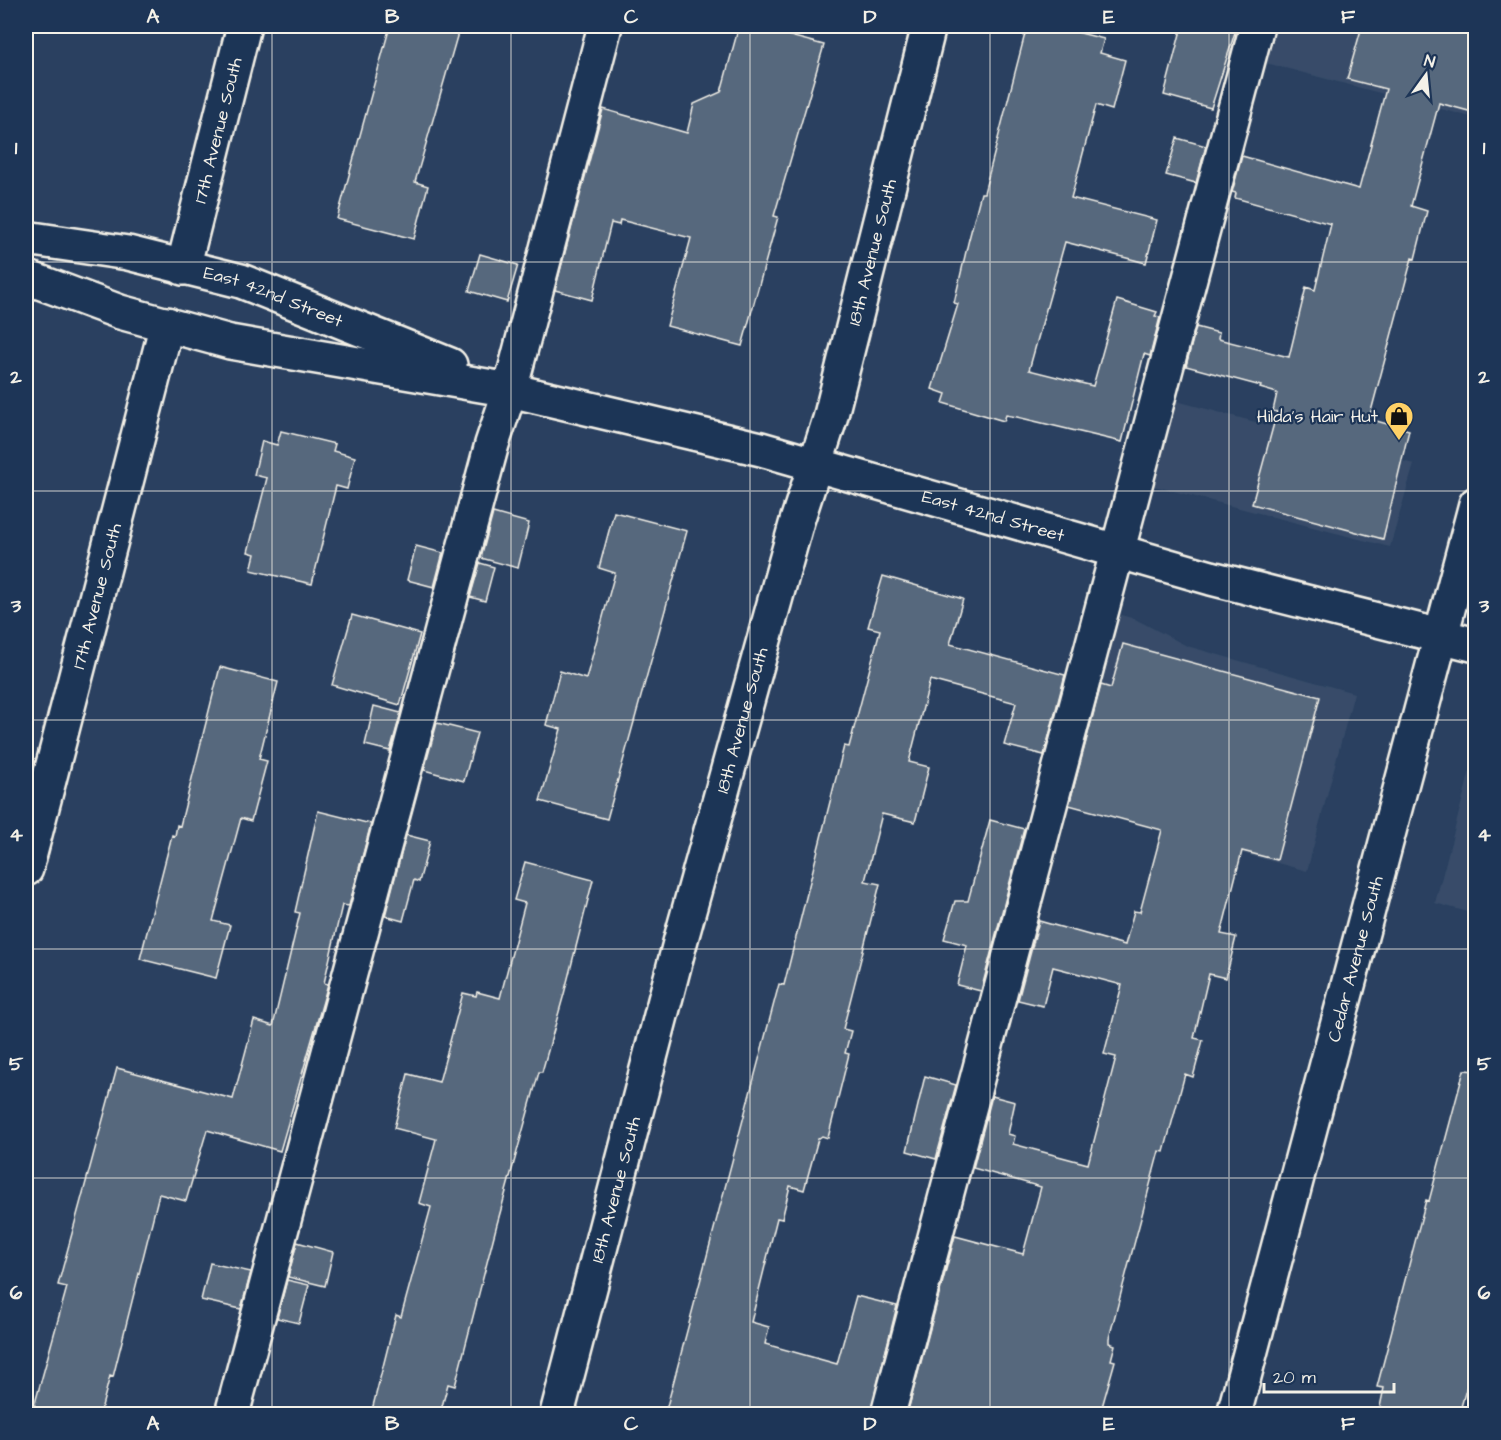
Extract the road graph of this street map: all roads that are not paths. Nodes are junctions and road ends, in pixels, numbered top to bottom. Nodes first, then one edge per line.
1 (244, 26) edge
2 (605, 26) edge
3 (929, 26) edge
4 (1257, 26) edge
5 (26, 238) edge
6 (183, 268) junction
7 (26, 277) edge
8 (166, 324) junction
9 (510, 390) junction
10 (816, 466) junction
11 (1476, 504) edge
12 (1116, 551) junction
13 (1441, 636) junction
14 (1476, 645) edge
15 (26, 869) edge
16 (232, 1414) edge
17 (557, 1414) edge
18 (888, 1414) edge
19 (1233, 1414) edge

1 - 6 street, 17th Avenue South
2 - 9 street
3 - 10 street, 18th Avenue South
4 - 12 street
5 - 6 street, East 42nd Street
6 - 9 street, East 42nd Street
7 - 8 street, East 42nd Street
8 - 9 street, East 42nd Street
8 - 15 street, 17th Avenue South
9 - 10 street, East 42nd Street
9 - 16 street
10 - 12 street, East 42nd Street
10 - 17 street, 18th Avenue South
11 - 13 street, Cedar Avenue South
12 - 13 street, East 42nd Street
12 - 18 street
13 - 14 street, East 42nd Street
13 - 19 street, Cedar Avenue South

